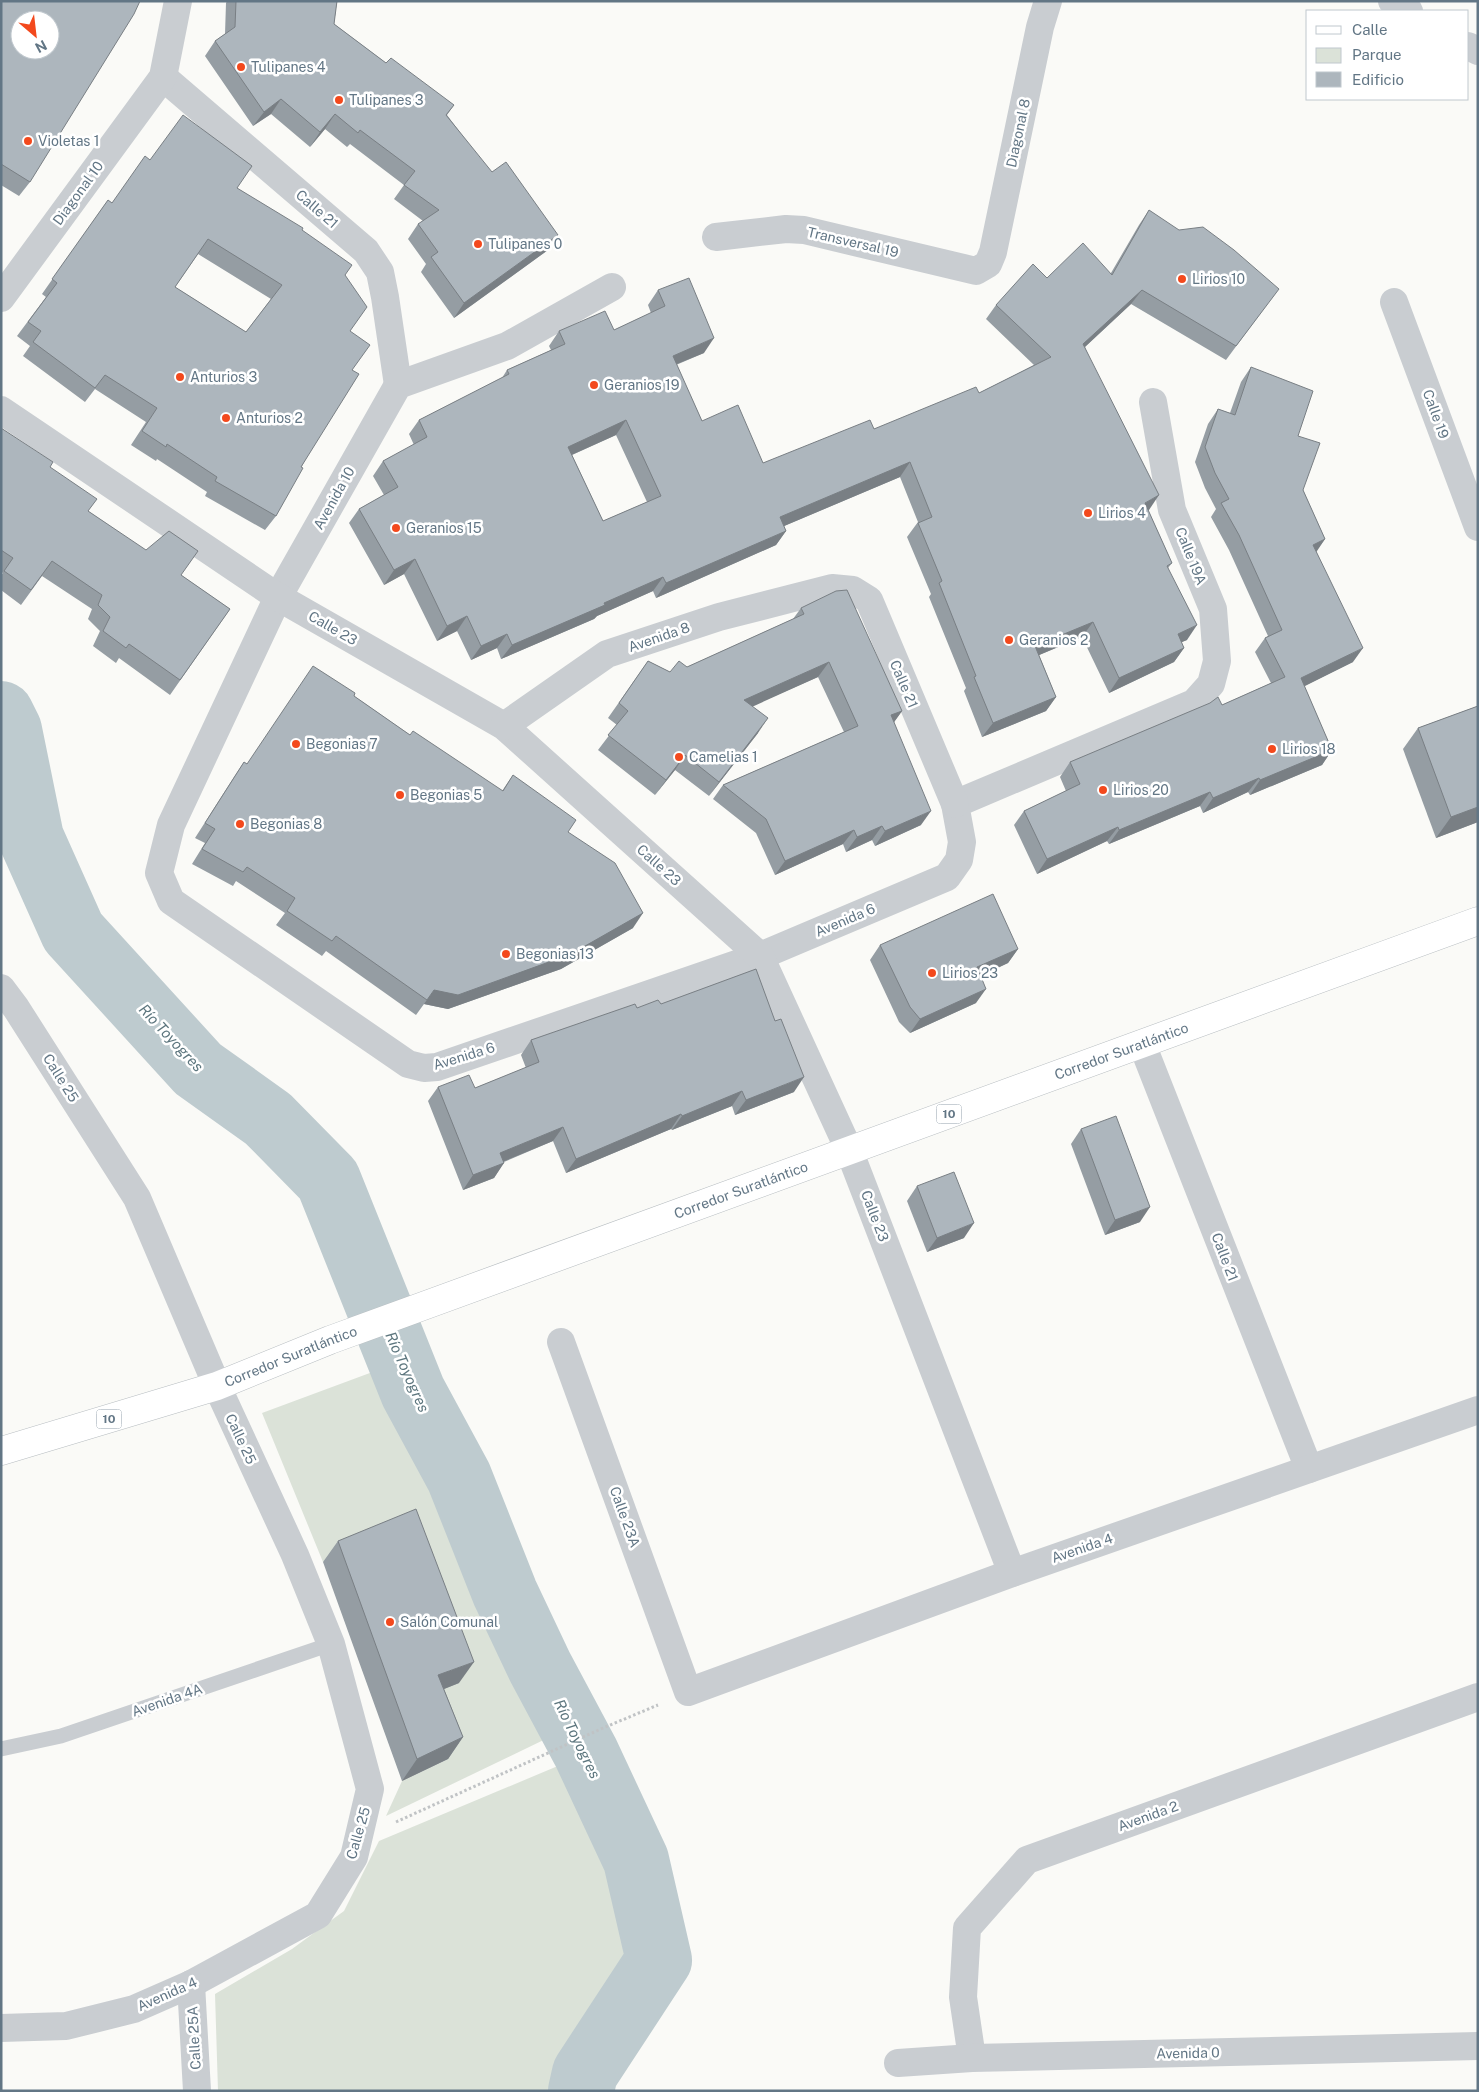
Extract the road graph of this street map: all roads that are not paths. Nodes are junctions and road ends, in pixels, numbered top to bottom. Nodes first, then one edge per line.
1 (178, 1) edge
2 (1048, 1) edge
3 (1392, 1) edge
4 (1407, 10) edge
5 (163, 77) junction
6 (716, 237) dead end
7 (988, 264) joint
8 (612, 287) dead end
9 (1, 298) edge
10 (1394, 302) dead end
11 (398, 385) junction
12 (1153, 402) dead end
13 (1, 410) edge
14 (1478, 527) edge
15 (832, 588) joint
16 (278, 597) junction
17 (504, 726) junction
18 (955, 804) junction
19 (1478, 921) edge
20 (760, 956) junction
21 (6, 1002) edge
22 (1142, 1044) junction
23 (424, 1068) joint
24 (849, 1150) junction
25 (561, 1342) dead end
26 (217, 1386) junction
27 (1478, 1410) edge
28 (1, 1451) edge
29 (1309, 1469) junction
30 (1012, 1573) junction
31 (331, 1644) junction
32 (688, 1692) joint
33 (1478, 1697) edge
34 (1, 1749) edge
35 (318, 1915) joint
36 (191, 1984) junction
37 (1, 2028) edge
38 (1478, 2046) edge
39 (972, 2058) junction
40 (898, 2063) dead end
41 (197, 2091) edge

1 - 5 street, Diagonal 10
2 - 7 street, Diagonal 8
3 - 4 street
5 - 9 street, Diagonal 10
5 - 11 street, Calle 21
6 - 7 street, Transversal 19
8 - 11 street
10 - 14 street, Calle 19
11 - 16 street, Avenida 10
12 - 18 street, Calle 19A
13 - 16 street, Calle 23
15 - 17 street, Avenida 8
15 - 18 street, Calle 21
16 - 17 street, Calle 23
16 - 23 street, Avenida 10
17 - 20 street, Calle 23
18 - 20 street, Avenida 6
19 - 22 main road, Corredor Suratlántico / 10
20 - 23 street, Avenida 6
20 - 24 street, Calle 23
21 - 26 street, Calle 25
22 - 24 main road, Corredor Suratlántico / 10
22 - 29 street, Calle 21
24 - 26 main road, Corredor Suratlántico / 10
24 - 30 street, Calle 23
25 - 32 street, Calle 23A
26 - 28 main road, Corredor Suratlántico / 10
26 - 31 street, Calle 25
27 - 29 street, Avenida 4
29 - 30 street, Avenida 4
30 - 32 street, Avenida 4
31 - 34 lane, Avenida 4A
31 - 35 street, Calle 25
33 - 39 street, Avenida 2
35 - 36 street, Avenida 4
36 - 37 street, Avenida 4
36 - 41 street, Calle 25A
38 - 39 street, Avenida 0
39 - 40 street, Avenida 0

